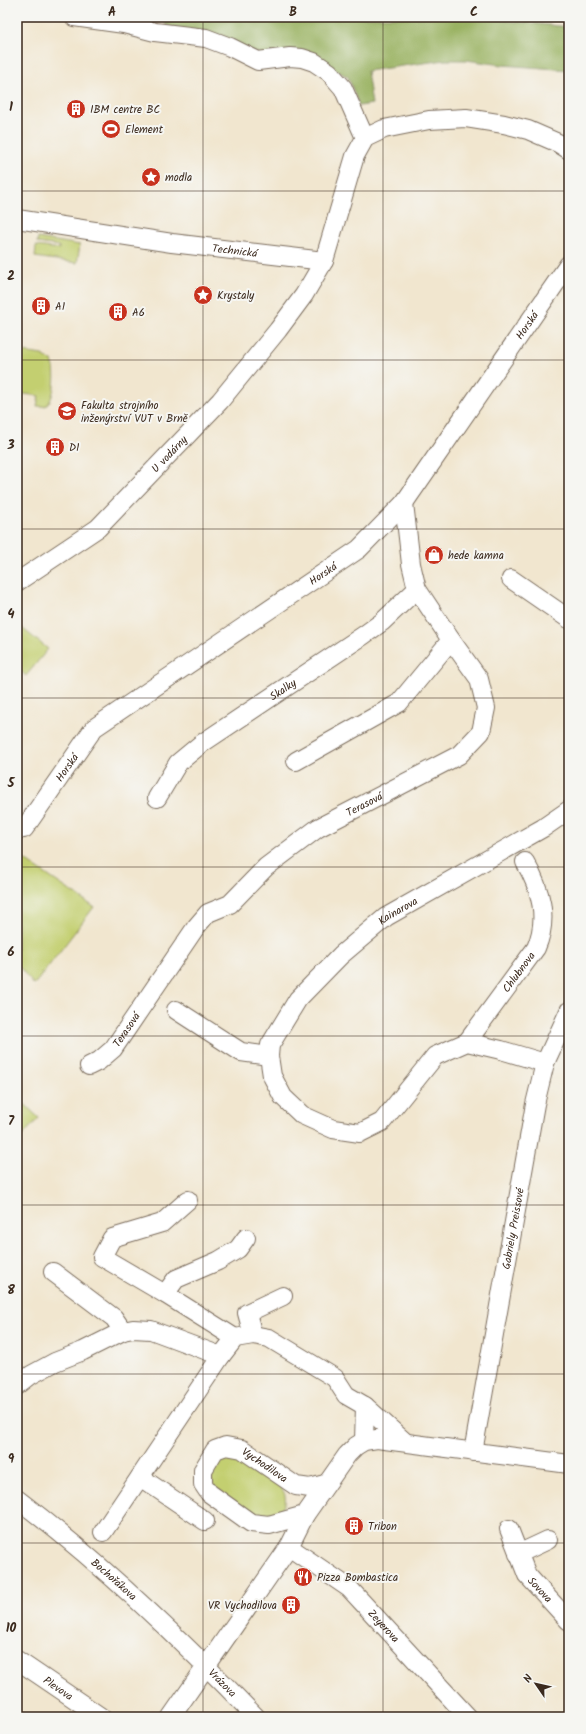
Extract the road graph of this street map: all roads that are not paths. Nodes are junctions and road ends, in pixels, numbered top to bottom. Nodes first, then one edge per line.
1 (74, 17) edge
2 (365, 138) junction
3 (569, 150) edge
4 (17, 219) edge
5 (324, 261) junction
6 (569, 264) edge
7 (404, 503) junction
8 (511, 578) dead end
9 (17, 582) edge
10 (417, 589) junction
11 (569, 619) edge
12 (450, 640) junction
13 (296, 761) dead end
14 (157, 798) dead end
15 (569, 810) edge
16 (24, 830) dead end
17 (525, 862) dead end
18 (176, 1010) dead end
19 (569, 1011) edge
20 (467, 1042) junction
21 (270, 1056) junction
22 (545, 1063) junction
23 (89, 1066) dead end
24 (188, 1200) dead end
25 (246, 1238) dead end
26 (53, 1272) dead end
27 (165, 1294) junction
28 (283, 1296) dead end
29 (123, 1331) junction
30 (253, 1335) junction
31 (235, 1338) junction
32 (221, 1356) junction
33 (17, 1386) edge
34 (365, 1406) junction
35 (364, 1441) junction
36 (405, 1442) junction
37 (474, 1452) junction
38 (569, 1464) edge
39 (140, 1477) junction
40 (326, 1484) junction
41 (17, 1499) edge
42 (305, 1515) junction
43 (204, 1521) dead end
44 (509, 1529) dead end
45 (103, 1532) dead end
46 (548, 1540) dead end
47 (289, 1547) junction
48 (518, 1554) junction
49 (569, 1621) edge
50 (17, 1660) edge
51 (206, 1665) junction
52 (101, 1717) edge
53 (171, 1717) edge
54 (256, 1717) edge
55 (468, 1717) edge

1 - 2 street
2 - 3 street
2 - 5 street
4 - 5 street, Technická
5 - 9 street, U vodárny
6 - 7 street, Horská
7 - 10 street, Terasová
7 - 16 street, Horská
8 - 11 street
10 - 12 street, Terasová
10 - 14 street, Skalky
12 - 13 street
12 - 23 street, Terasová
15 - 21 street, Kainarova
17 - 20 street, Chlubnova
18 - 21 street
19 - 22 street, Gabriely Preissové
20 - 21 street, Kainarova
20 - 22 street
22 - 37 street, Gabriely Preissové
24 - 27 street
25 - 27 street
26 - 29 street
27 - 31 street
28 - 30 street
29 - 32 street
29 - 33 street
30 - 31 street
30 - 34 street
31 - 32 street
32 - 39 street
34 - 35 street
34 - 36 street
35 - 36 street
35 - 40 street
36 - 37 street
37 - 38 street
39 - 43 street
39 - 45 street
40 - 42 street
40 - 42 street, Vychodilova
41 - 51 street, Bochořákova
42 - 47 street
44 - 48 street, Sovova
46 - 48 street
47 - 51 street
47 - 55 street, Zeyerova
48 - 49 street, Sovova
50 - 52 street, Plevova
51 - 53 street
51 - 54 street, Vrázova

